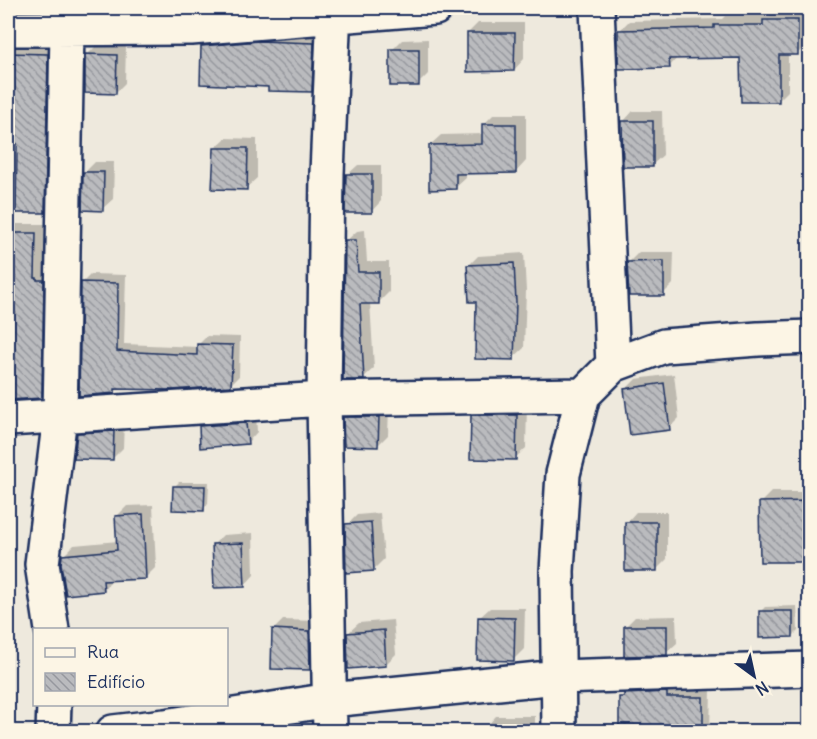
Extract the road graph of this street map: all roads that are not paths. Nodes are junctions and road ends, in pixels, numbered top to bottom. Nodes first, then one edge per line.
1 (435, 8) edge
2 (597, 8) edge
3 (335, 12) edge
4 (8, 29) edge
5 (67, 29) junction
6 (810, 336) edge
7 (613, 365) junction
8 (583, 395) junction
9 (324, 399) junction
10 (60, 416) junction
11 (8, 419) edge
12 (52, 628) edge
13 (810, 669) edge
14 (558, 677) junction
15 (54, 706) edge
16 (330, 716) edge
17 (53, 732) edge
18 (112, 732) edge
19 (559, 732) edge

1 - 3 street
2 - 7 street
3 - 5 street
3 - 9 street
4 - 5 street
5 - 10 street
6 - 7 street
7 - 8 street
8 - 9 street
8 - 14 street
9 - 10 street
9 - 16 street
10 - 11 street
10 - 12 street
13 - 14 street
14 - 16 street
14 - 19 street
15 - 17 street
16 - 18 street

